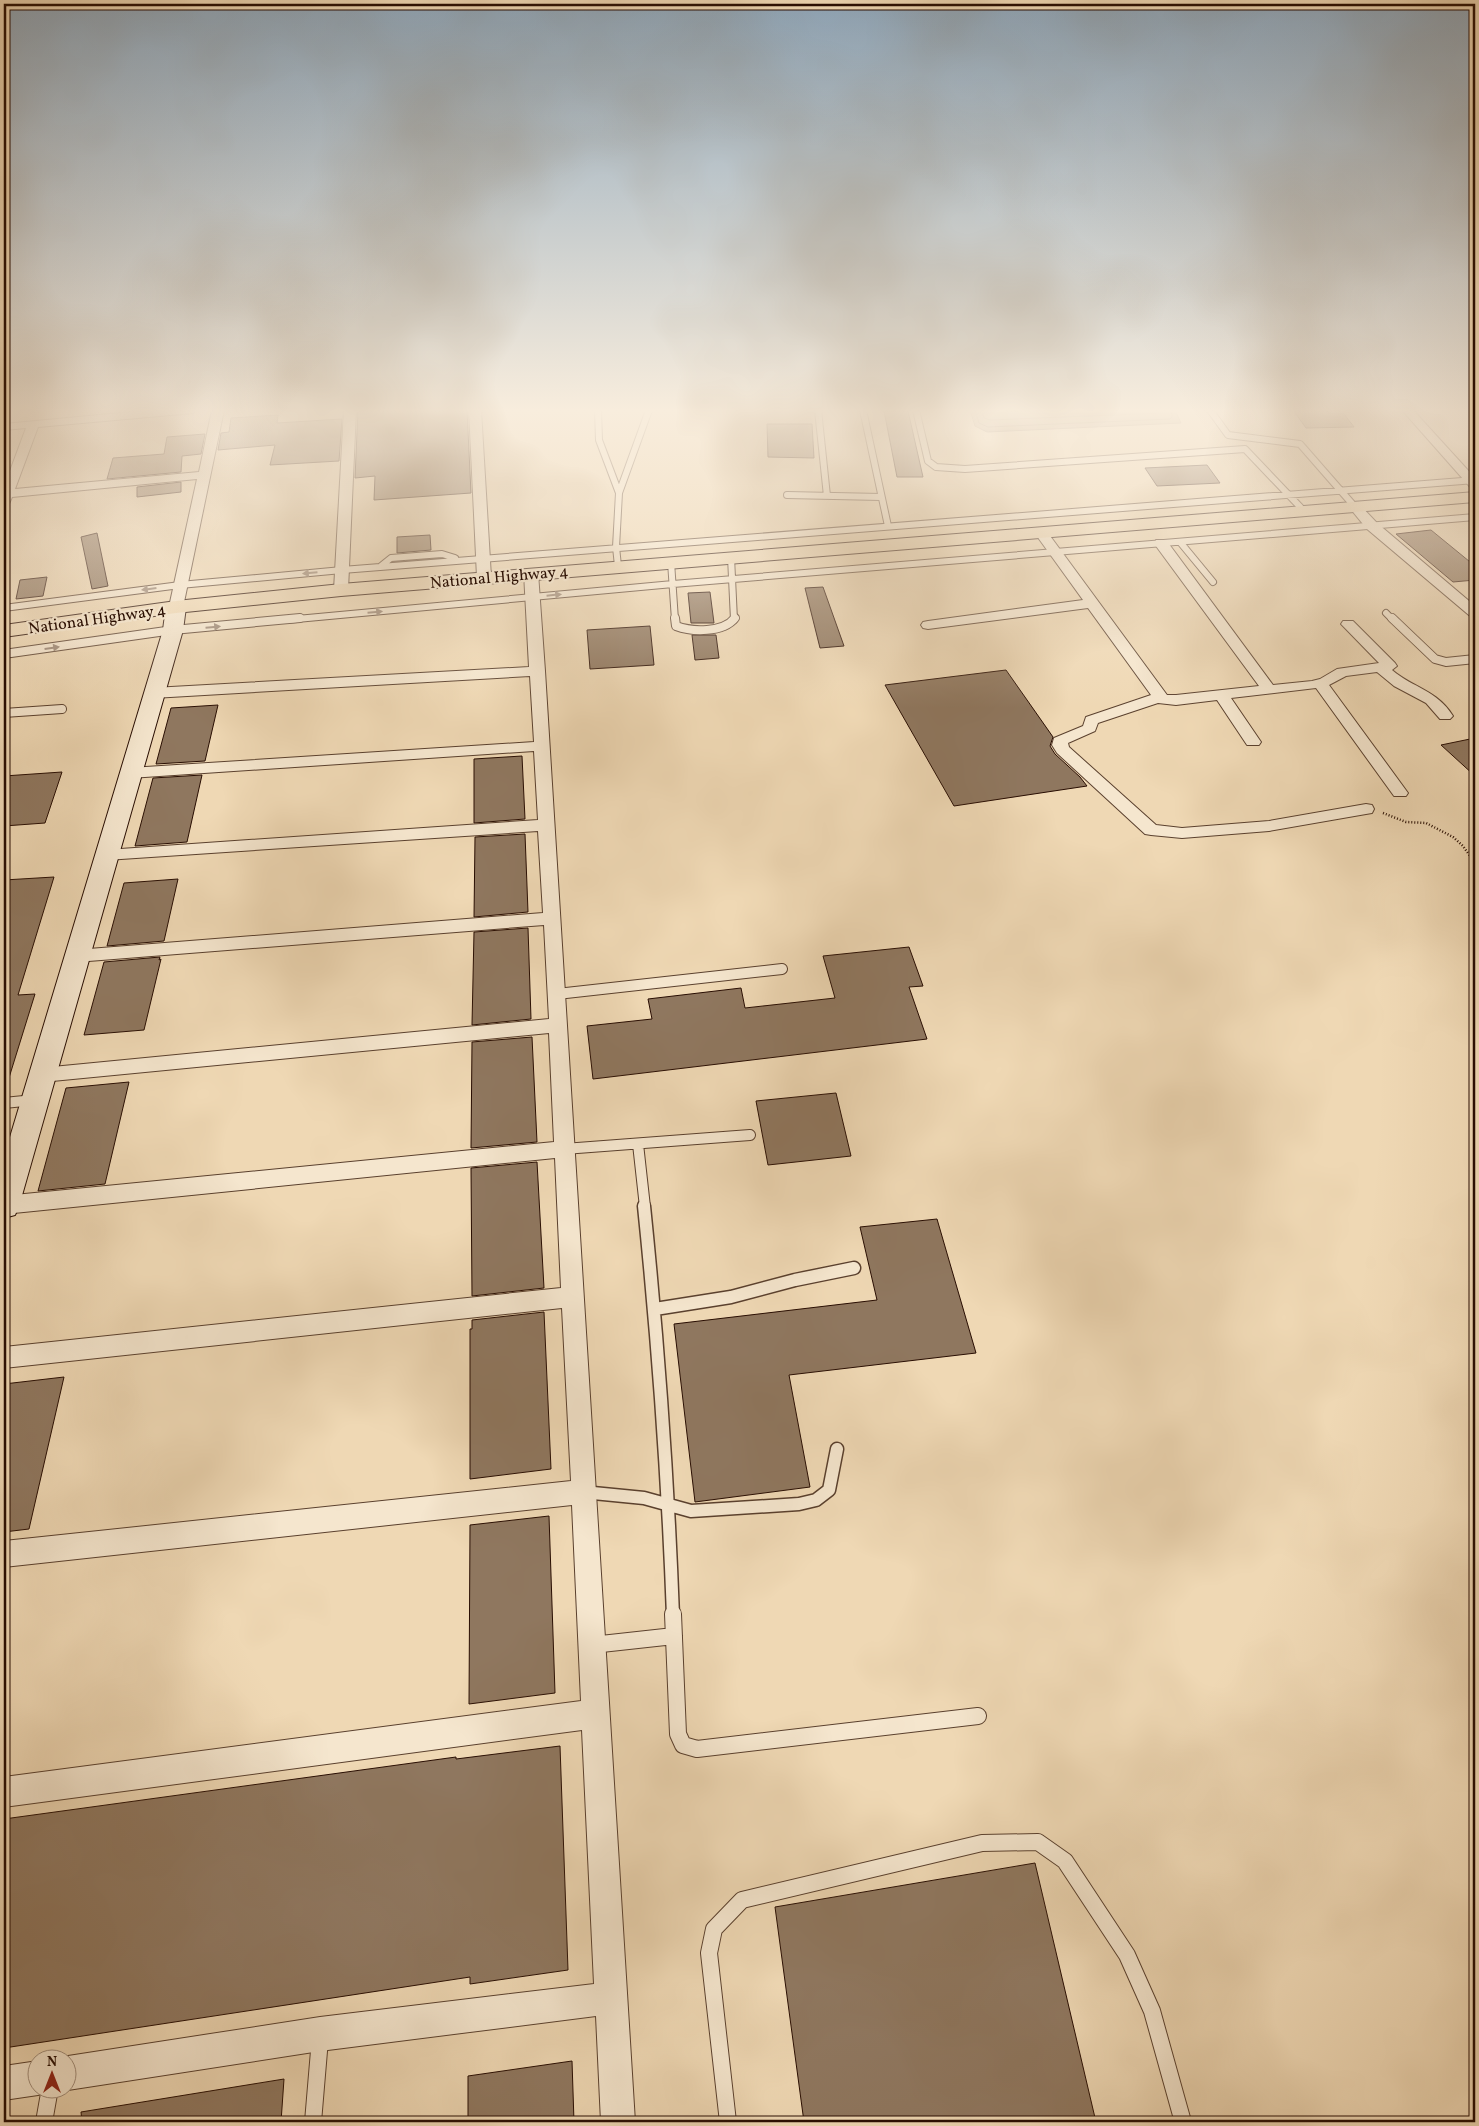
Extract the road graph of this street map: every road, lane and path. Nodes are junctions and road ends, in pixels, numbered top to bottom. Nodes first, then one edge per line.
1 (197, 509) edge
2 (345, 509) edge
3 (481, 509) edge
4 (617, 509) edge
5 (884, 509) edge
6 (1105, 509) edge
7 (1327, 509) edge
8 (1357, 509) edge
9 (1304, 511) joint
10 (1475, 517) edge
11 (888, 526) junction
12 (1372, 526) junction
13 (1040, 532) junction
14 (1180, 542) junction
15 (1161, 543) junction
16 (616, 547) junction
17 (1055, 552) junction
18 (732, 557) junction
19 (484, 558) junction
20 (671, 562) junction
21 (618, 566) junction
22 (342, 570) junction
23 (531, 573) junction
24 (484, 577) junction
25 (734, 579) junction
26 (1213, 582) dead end
27 (673, 584) junction
28 (342, 590) junction
29 (532, 597) junction
30 (1092, 603) junction
31 (177, 607) junction
32 (4, 608) edge
33 (1386, 613) dead end
34 (1475, 613) edge
35 (1348, 624) dead end
36 (928, 625) dead end
37 (4, 631) edge
38 (4, 654) edge
39 (1475, 659) edge
40 (1380, 667) junction
41 (538, 671) junction
42 (1320, 683) junction
43 (1268, 688) junction
44 (153, 693) junction
45 (1221, 695) junction
46 (1160, 697) junction
47 (62, 709) dead end
48 (4, 713) edge
49 (1445, 716) dead end
50 (1253, 742) dead end
51 (542, 746) junction
52 (130, 773) junction
53 (1400, 793) dead end
54 (1366, 809) joint
55 (546, 825) junction
56 (106, 855) junction
57 (1475, 863) edge
58 (552, 918) junction
59 (76, 956) junction
60 (782, 969) dead end
61 (557, 994) junction
62 (557, 1025) junction
63 (42, 1075) junction
64 (34, 1100) junction
65 (4, 1103) edge
66 (750, 1135) dead end
67 (638, 1144) junction
68 (564, 1149) junction
69 (4, 1206) edge
70 (854, 1268) dead end
71 (572, 1298) junction
72 (655, 1309) junction
73 (4, 1358) edge
74 (837, 1449) dead end
75 (583, 1492) junction
76 (669, 1503) junction
77 (4, 1554) edge
78 (674, 1636) junction
79 (591, 1645) junction
80 (595, 1714) junction
81 (978, 1716) dead end
82 (4, 1792) edge
83 (611, 1998) junction
84 (320, 2034) junction
85 (78, 2071) edge
86 (28, 2079) edge
87 (4, 2083) edge
88 (48, 2098) edge
89 (44, 2122) edge
90 (313, 2122) edge
91 (618, 2122) edge
92 (728, 2122) edge
93 (1183, 2122) edge

1 - 31 street
2 - 22 street
3 - 19 street
4 - 16 lane
5 - 11 lane
6 - 11 lane
7 - 9 highway, National Highway 4
8 - 12 street
9 - 13 highway, National Highway 4
10 - 12 lane
11 - 16 lane
12 - 14 lane
12 - 34 street
13 - 17 street
13 - 18 highway, National Highway 4
14 - 15 lane
14 - 26 lane
15 - 17 lane
15 - 43 street
16 - 19 lane
16 - 21 lane
17 - 25 lane
17 - 30 street
18 - 20 highway, National Highway 4
18 - 25 lane
19 - 22 lane
19 - 24 street
20 - 21 highway, National Highway 4
20 - 27 lane
21 - 23 highway, National Highway 4
22 - 28 street
22 -> 31 lane
23 - 24 highway, National Highway 4
23 - 29 street
24 - 28 highway, National Highway 4
25 - 27 lane
25 - 27 lane
29 -> 27 lane
28 - 31 highway, National Highway 4
31 -> 29 lane
29 - 41 street
30 - 36 street
30 - 46 street
31 -> 32 lane
31 - 37 highway, National Highway 4
38 -> 31 lane
31 - 44 street
33 - 39 lane
35 - 40 street
40 - 42 street
40 - 49 street
41 - 44 street
41 - 51 street
42 - 43 street
42 - 53 street
43 - 45 street
44 - 52 street
45 - 46 street
45 - 50 street
46 - 54 street
47 - 48 lane
51 - 52 street
51 - 55 street
52 - 56 street
54 - 57 path
55 - 56 street
55 - 58 street
56 - 59 street
58 - 59 street
58 - 61 street
59 - 63 street
60 - 61 lane
61 - 62 street
62 - 63 street
62 - 68 street
63 - 64 street
64 - 65 lane
64 - 69 street
66 - 67 lane
67 - 68 lane
67 - 72 lane
68 - 69 street
68 - 71 street
70 - 72 lane
71 - 73 street
71 - 75 street
72 - 76 lane
74 - 76 lane
75 - 76 lane
75 - 77 street
75 - 79 street
76 - 78 lane
78 - 79 lane
78 - 81 lane
79 - 80 street
80 - 82 street
80 - 83 street
83 - 84 street
83 - 91 street
84 - 85 street
84 - 90 lane
86 - 87 street
88 - 89 lane
92 - 93 lane

